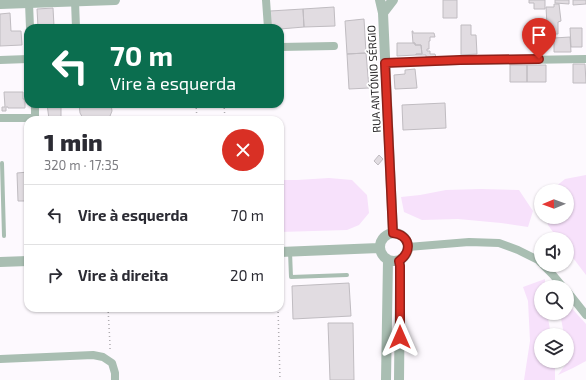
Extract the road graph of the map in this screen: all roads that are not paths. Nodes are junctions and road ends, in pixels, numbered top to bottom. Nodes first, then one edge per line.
1 (90, 0) edge
2 (115, 0) edge
3 (266, 0) edge
4 (380, 0) edge
5 (393, 0) edge
6 (15, 2) edge
7 (75, 2) junction
8 (29, 3) junction
9 (0, 4) edge
10 (383, 13) junction
11 (30, 24) edge
12 (76, 24) edge
13 (268, 24) edge
14 (334, 46) dead end
15 (284, 47) edge
16 (24, 59) edge
17 (586, 59) edge
18 (0, 60) edge
19 (385, 63) junction
20 (0, 118) edge
21 (24, 118) edge
22 (2, 164) dead end
23 (393, 233) junction
24 (4, 236) dead end
25 (408, 247) junction
26 (379, 248) junction
27 (285, 252) edge
28 (534, 258) edge
29 (388, 260) junction
30 (24, 261) edge
31 (399, 261) junction
32 (0, 262) edge
33 (550, 272) edge
34 (347, 275) dead end
35 (558, 280) edge
36 (574, 300) edge
37 (586, 315) edge
38 (0, 359) edge
39 (115, 380) edge
40 (386, 380) edge
41 (399, 380) edge

1 - 2 street
1 - 7 street
3 - 13 street
4 - 10 street, RUA ANTÓNIO SÉRGIO
5 - 10 street
6 - 8 street
6 - 9 street
7 - 8 street
7 - 12 street
8 - 11 street
10 - 19 street, RUA ANTÓNIO SÉRGIO
14 - 15 street
16 - 18 street
17 - 19 street
19 - 23 street, RUA ANTÓNIO SÉRGIO
20 - 21 street
22 - 24 lane
23 - 25 street
23 - 26 street
25 - 28 street
25 - 31 street
26 - 27 street
26 - 29 street
27 - 34 lane
29 - 31 street
29 - 40 street
30 - 32 street
31 - 41 street
33 - 35 street
36 - 37 street
38 - 39 street

